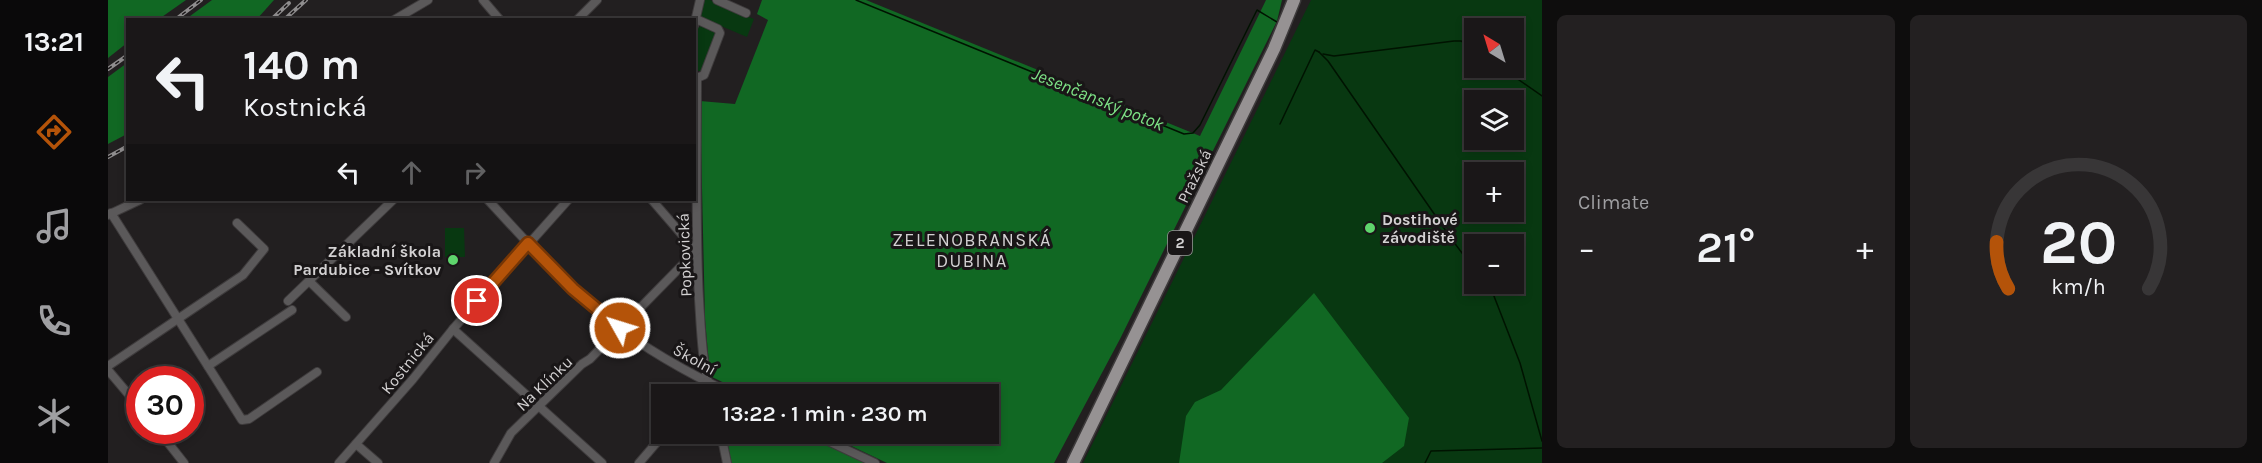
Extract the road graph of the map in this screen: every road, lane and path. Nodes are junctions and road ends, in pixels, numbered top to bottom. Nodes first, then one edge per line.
1 (428, 0) edge
2 (483, 0) edge
3 (597, 0) edge
4 (700, 0) edge
5 (717, 0) edge
6 (1294, 0) edge
7 (746, 13) dead end
8 (397, 18) edge
9 (498, 18) edge
10 (579, 18) edge
11 (696, 18) edge
12 (696, 23) edge
13 (696, 78) edge
14 (138, 201) edge
15 (392, 201) edge
16 (489, 201) edge
17 (567, 201) edge
18 (653, 201) edge
19 (109, 214) edge
20 (237, 223) dead end
21 (528, 243) junction
22 (696, 251) junction
23 (309, 281) junction
24 (288, 301) dead end
25 (292, 310) dead end
26 (346, 317) dead end
27 (178, 318) junction
28 (620, 328) junction
29 (453, 329) junction
30 (208, 366) junction
31 (108, 368) edge
32 (315, 377) dead end
33 (707, 382) junction
34 (711, 384) edge
35 (126, 390) edge
36 (538, 406) junction
37 (169, 444) edge
38 (356, 444) junction
39 (655, 444) edge
40 (723, 444) edge
41 (834, 444) edge
42 (184, 463) edge
43 (339, 463) edge
44 (378, 463) edge
45 (494, 463) edge
46 (602, 463) edge
47 (639, 463) edge
48 (727, 463) edge
49 (875, 463) edge
50 (1073, 463) edge

1 - 8 street
2 - 9 street
3 - 10 street
4 - 11 street
5 - 7 street
6 - 50 main road, Pražská / 2
12 - 13 street, Popkovická
13 - 22 street, Popkovická
14 - 19 street
15 - 23 street
16 - 21 street, Školní
17 - 21 street, Kostnická
18 - 22 street
19 - 27 street
20 - 27 street
21 - 28 street, Školní
21 - 29 street, Kostnická
22 - 28 street, Na Klínku
22 - 33 street, Popkovická
23 - 24 street
23 - 26 street
25 - 30 street
27 - 30 street
27 - 31 street
28 - 33 street, Školní
28 - 36 street, Na Klínku
29 - 36 street
29 - 38 street, Kostnická
30 - 32 street
31 - 35 street
33 - 34 street, Školní
36 - 45 street, Na Klínku
36 - 46 street
37 - 42 street
38 - 43 street, Kostnická
38 - 44 street
39 - 47 street
40 - 48 street
41 - 49 street

